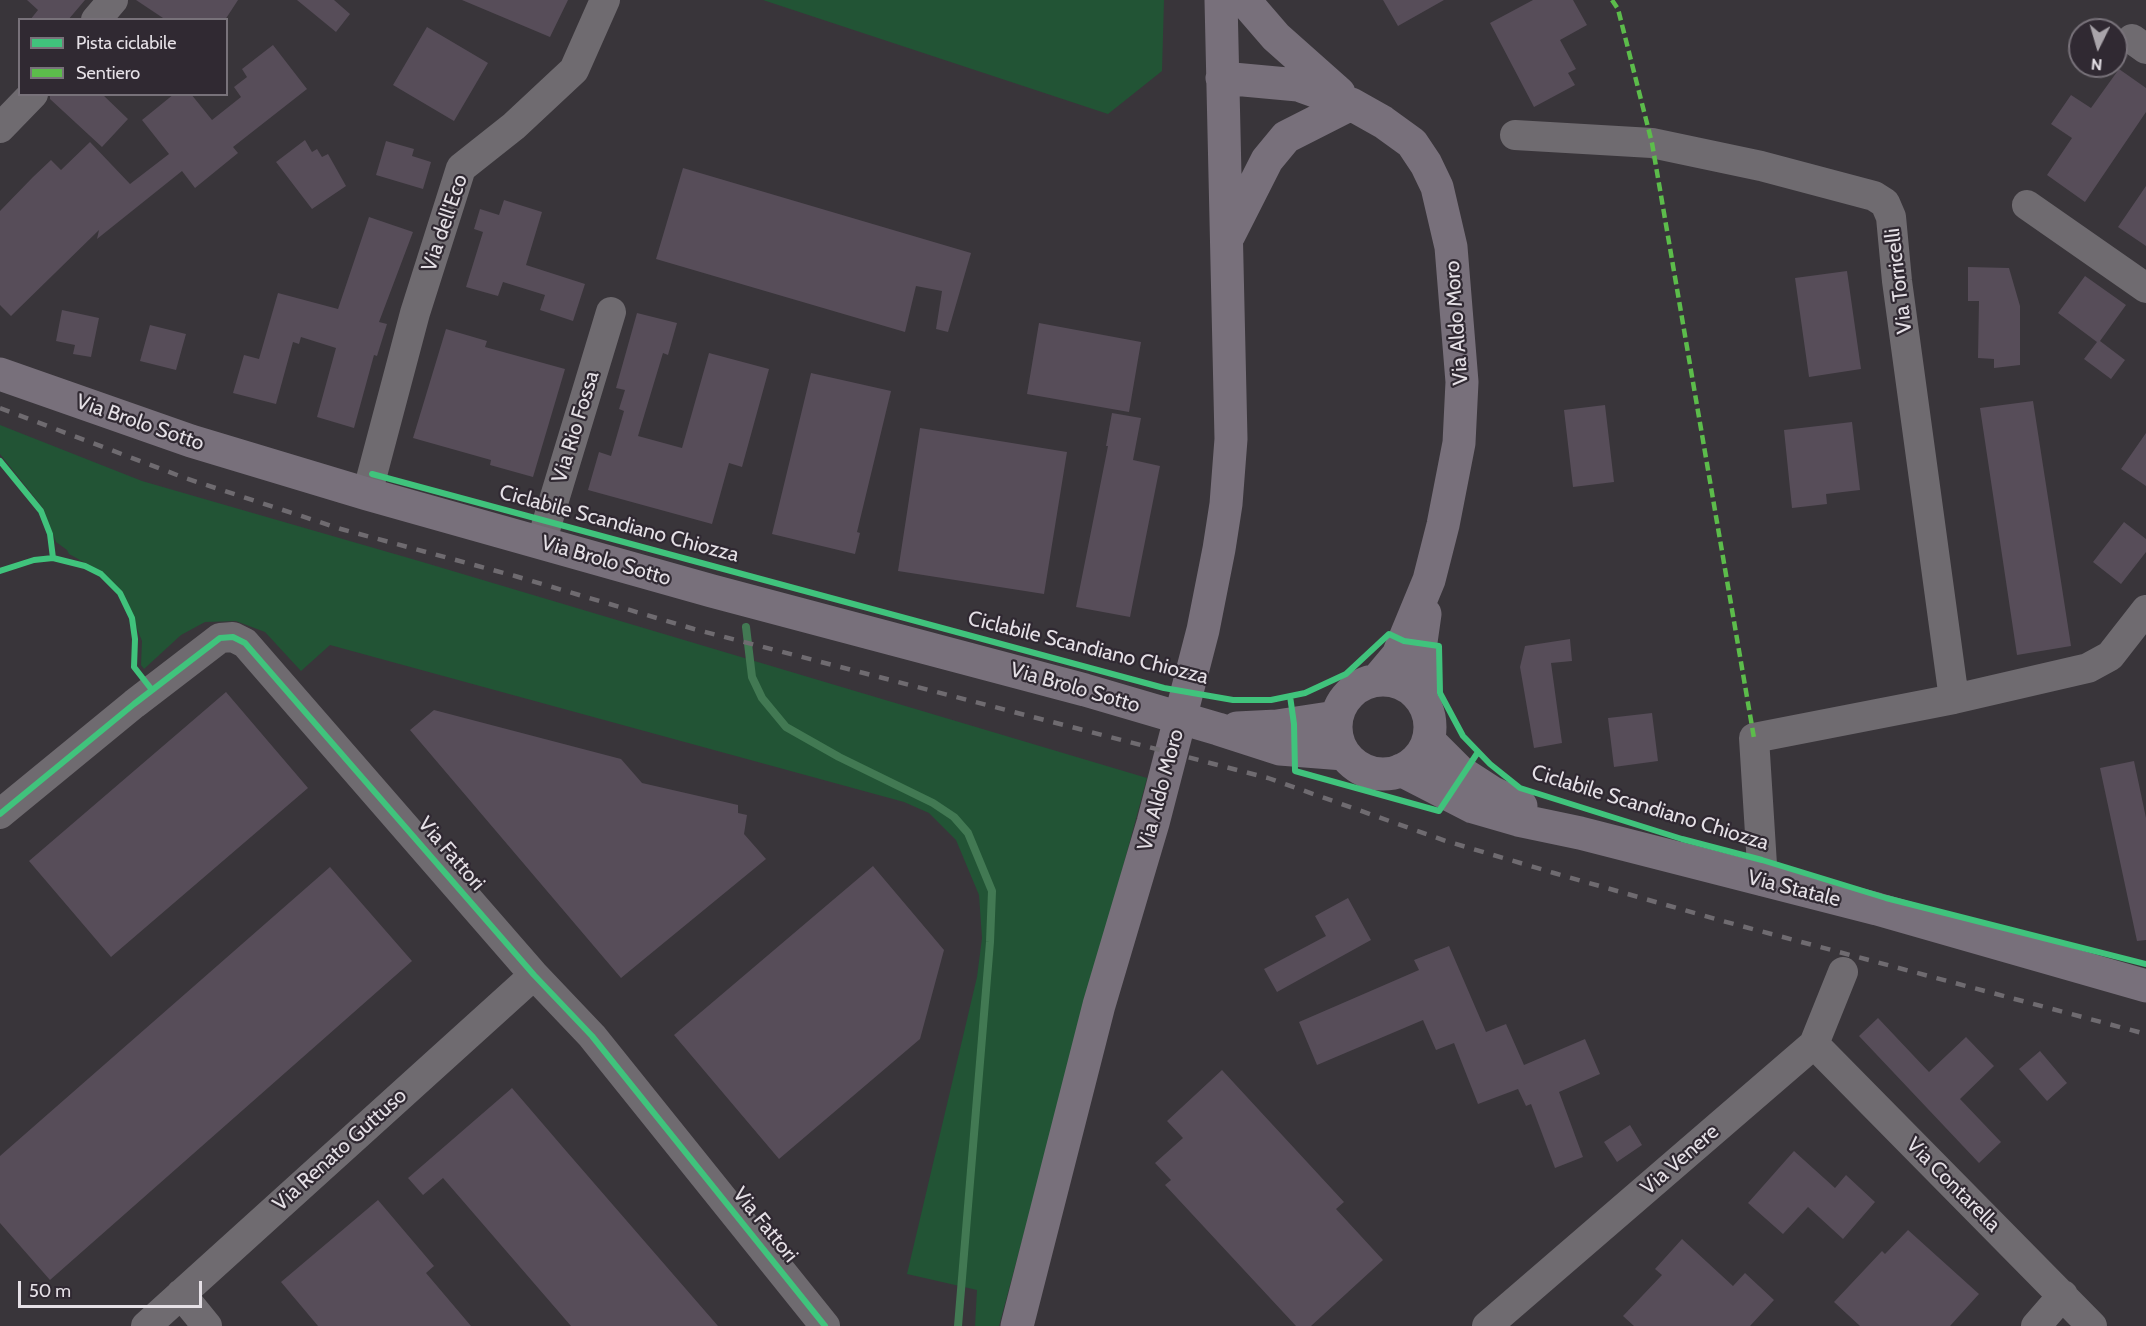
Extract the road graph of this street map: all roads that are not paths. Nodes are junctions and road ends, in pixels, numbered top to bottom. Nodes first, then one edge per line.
1 (113, 0) edge
2 (604, 0) edge
3 (1221, 0) edge
4 (1244, 0) edge
5 (98, 18) edge
6 (1222, 78) junction
7 (31, 96) edge
8 (1351, 104) junction
9 (0, 128) edge
10 (1515, 135) dead end
11 (2027, 205) dead end
12 (1226, 242) junction
13 (2146, 288) edge
14 (611, 312) dead end
15 (0, 374) edge
16 (367, 494) junction
17 (541, 543) junction
18 (1429, 580) junction
19 (2146, 610) edge
20 (1377, 680) junction
21 (1421, 699) junction
22 (1954, 699) junction
23 (1336, 717) junction
24 (1218, 729) junction
25 (1428, 740) junction
26 (1344, 754) junction
27 (1401, 770) junction
28 (0, 814) edge
29 (1580, 833) junction
30 (1763, 881) junction
31 (1843, 972) dead end
32 (534, 975) junction
33 (2146, 986) edge
34 (1814, 1044) junction
35 (181, 1294) junction
36 (2063, 1295) junction
37 (1496, 1318) edge
38 (146, 1326) edge
39 (207, 1326) edge
40 (825, 1326) edge
41 (1017, 1326) edge
42 (2036, 1326) edge
43 (2092, 1326) edge

1 - 5 street
2 - 16 street, Via dell'Eco
3 - 6 main road, Via Aldo Moro
4 - 8 main road, Via Aldo Moro
6 - 8 main road
6 - 12 main road, Via Aldo Moro
7 - 9 street
8 - 12 main road, Via Aldo Moro
8 - 18 main road, Via Aldo Moro
10 - 22 street, Via Torricelli
11 - 13 street
12 - 41 main road, Via Aldo Moro
14 - 17 street, Via Rio Fossa
15 - 16 main road, Via Brolo Sotto
16 - 17 main road, Via Brolo Sotto
17 - 24 main road, Via Brolo Sotto
18 - 20 main road, Via Aldo Moro
18 - 21 main road, Via Aldo Moro
19 - 22 street
20 - 21 main road
20 - 23 main road
21 - 25 main road
22 - 30 street
23 - 24 main road, Via Brolo Sotto
23 - 26 main road
24 - 26 main road, Via Brolo Sotto
25 - 27 main road
25 - 29 main road, Via Statale
26 - 27 main road
27 - 29 main road, Via Statale
28 - 32 street, Via Fattori
29 - 30 main road, Via Statale
30 - 33 main road, Via Statale
31 - 34 street, Via Venere
32 - 35 street, Via Renato Guttuso
32 - 40 street, Via Fattori
34 - 36 street, Via Contarella
34 - 37 street, Via Venere
35 - 38 street, Via Renato Guttuso
35 - 39 street
36 - 42 street
36 - 43 street, Via Contarella

